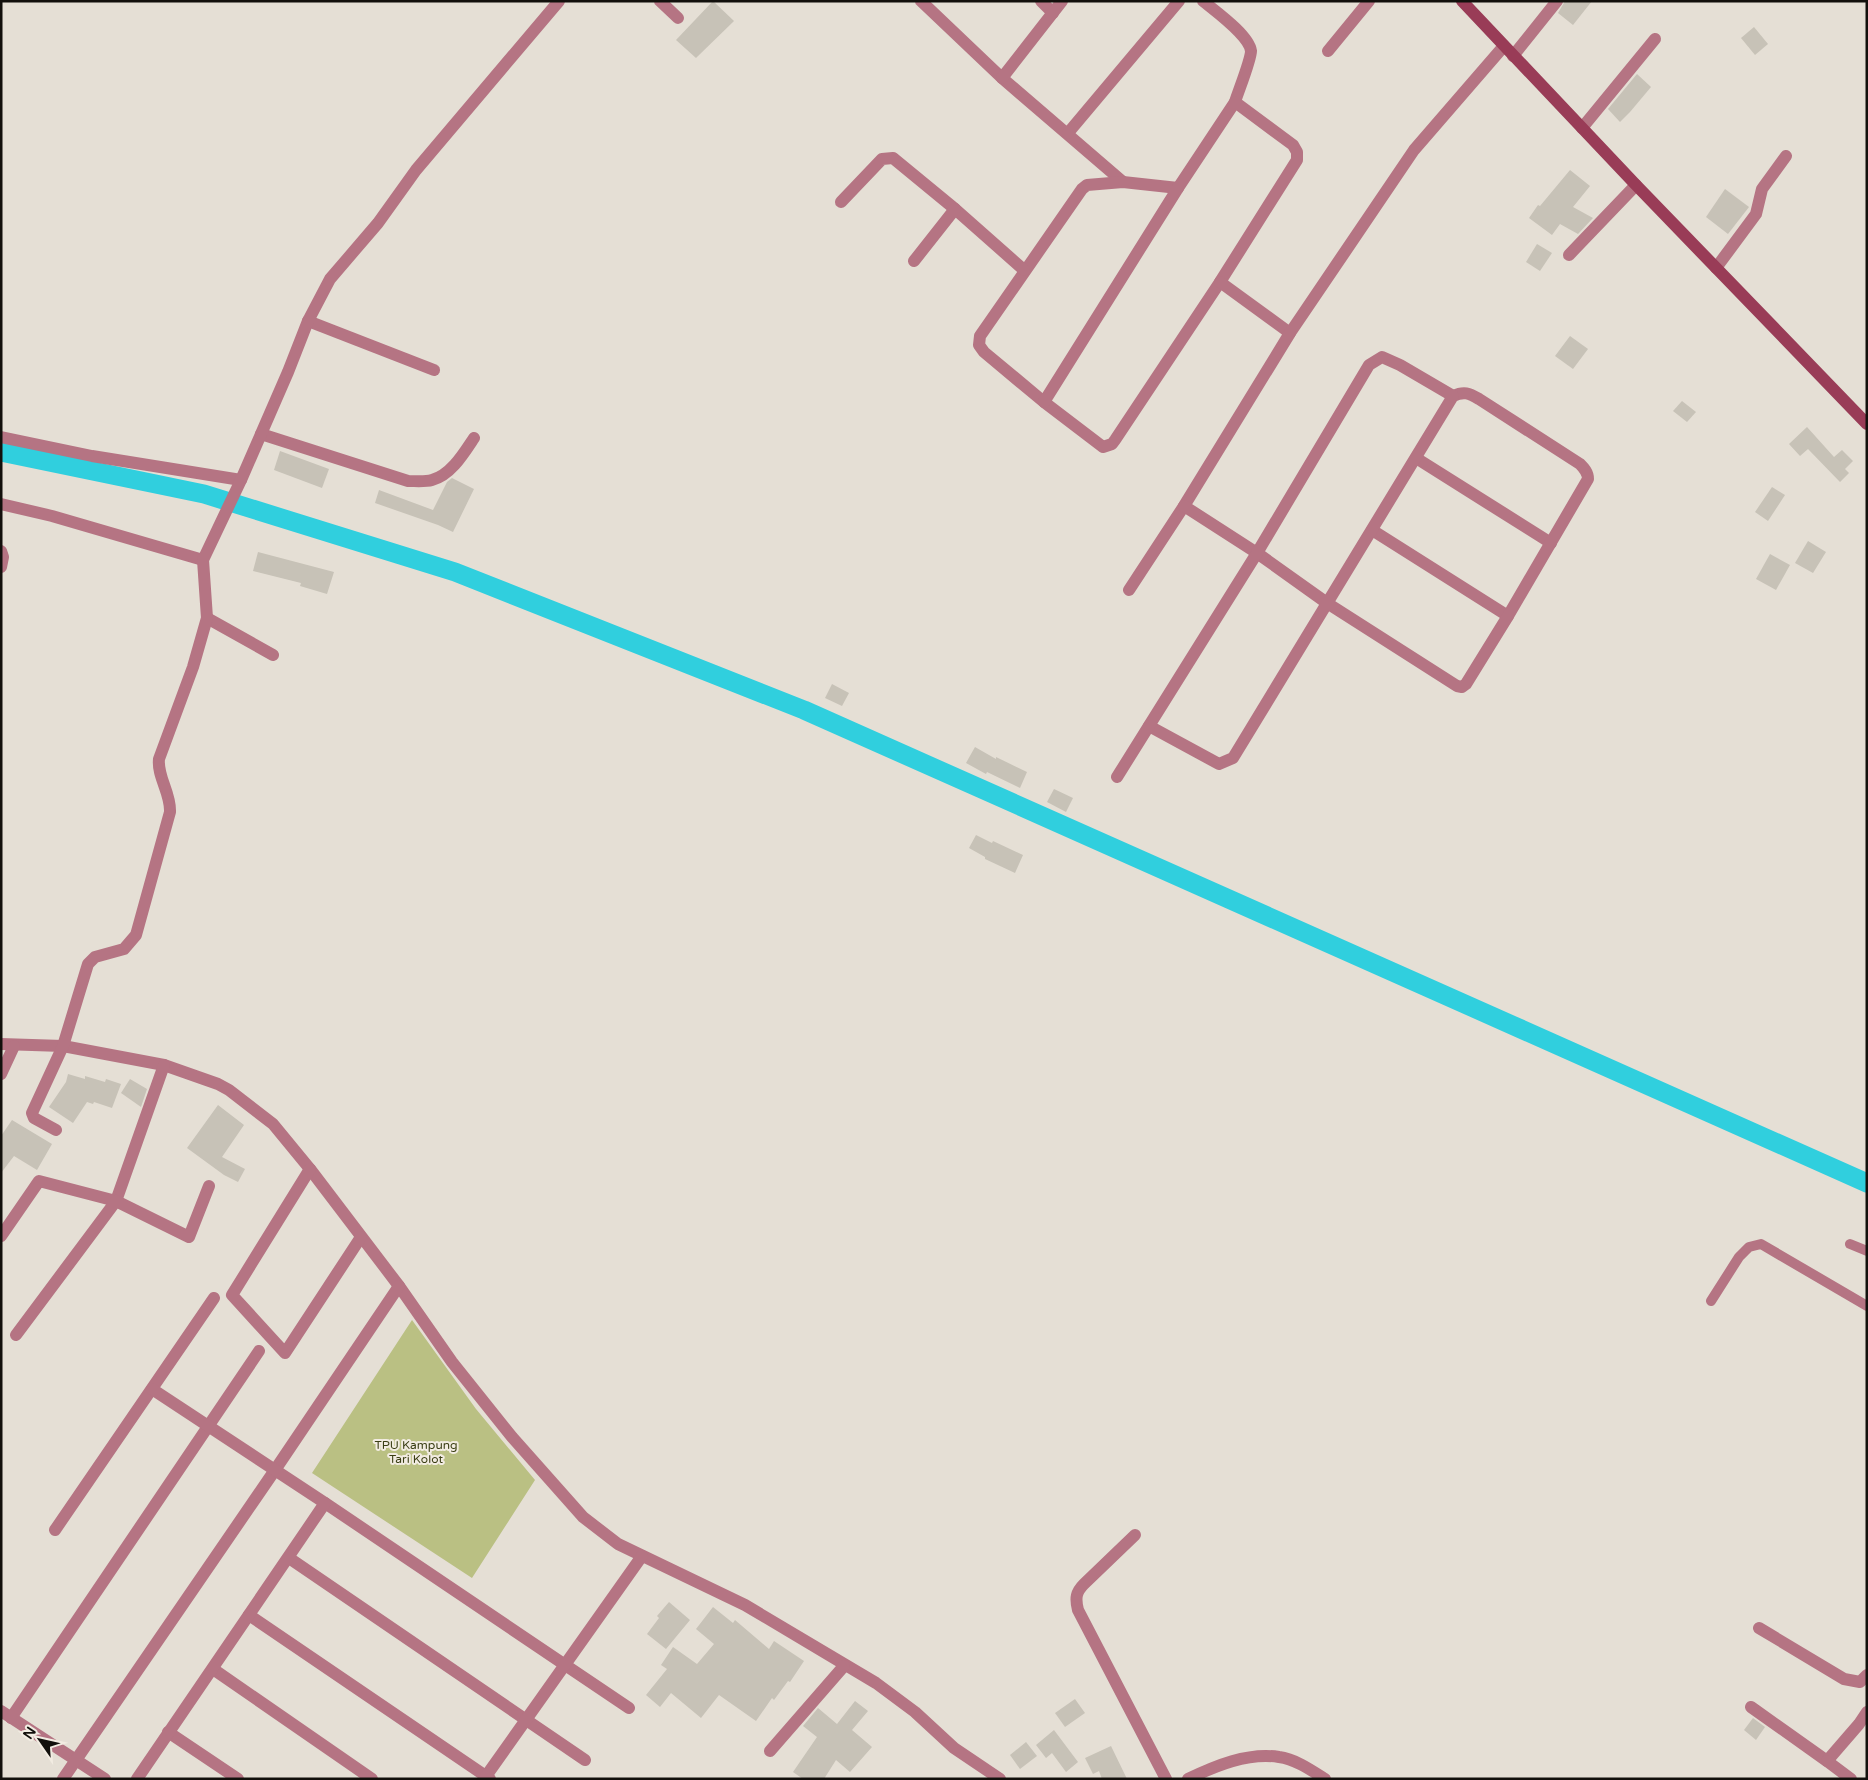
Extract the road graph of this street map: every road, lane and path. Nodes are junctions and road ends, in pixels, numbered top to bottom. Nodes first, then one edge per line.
1 (559, 1) edge
2 (660, 1) edge
3 (921, 1) edge
4 (1042, 1) edge
5 (1062, 1) edge
6 (1179, 1) edge
7 (1203, 1) edge
8 (1369, 1) edge
9 (1462, 1) edge
10 (1557, 1) edge
11 (1053, 12) junction
12 (678, 18) dead end
13 (1655, 39) dead end
14 (1504, 46) junction
15 (1328, 51) dead end
16 (1513, 56) junction
17 (1002, 78) junction
18 (1235, 102) junction
19 (1582, 128) junction
20 (1068, 133) junction
21 (1786, 156) dead end
22 (1123, 182) junction
23 (1636, 185) junction
24 (1178, 188) junction
25 (841, 202) dead end
26 (956, 209) junction
27 (1569, 255) dead end
28 (914, 261) dead end
29 (1716, 268) junction
30 (1024, 270) junction
31 (1220, 282) junction
32 (308, 320) junction
33 (1290, 333) junction
34 (434, 370) dead end
35 (1453, 396) junction
36 (1044, 402) junction
37 (1867, 424) edge
38 (261, 434) junction
39 (1, 437) edge
40 (474, 438) dead end
41 (1416, 458) junction
42 (239, 484) junction
43 (1, 504) edge
44 (1184, 506) junction
45 (1372, 530) junction
46 (1551, 543) junction
47 (1, 551) edge
48 (1257, 553) junction
49 (203, 560) junction
50 (1, 567) edge
51 (1129, 590) dead end
52 (1326, 602) junction
53 (1508, 616) junction
54 (207, 618) junction
55 (273, 655) dead end
56 (1149, 726) junction
57 (1117, 777) dead end
58 (8, 1045) edge
59 (63, 1046) junction
60 (164, 1065) junction
61 (1, 1074) edge
62 (56, 1130) dead end
63 (310, 1169) junction
64 (209, 1186) dead end
65 (116, 1201) junction
66 (1, 1236) edge
67 (361, 1237) junction
68 (1850, 1244) dead end
69 (1867, 1251) edge
70 (398, 1286) junction
71 (214, 1298) dead end
72 (1711, 1301) dead end
73 (1867, 1306) edge
74 (16, 1335) dead end
75 (259, 1351) dead end
76 (152, 1389) junction
77 (209, 1427) junction
78 (275, 1470) junction
79 (325, 1503) junction
80 (55, 1530) dead end
81 (1135, 1535) dead end
82 (642, 1556) junction
83 (289, 1558) junction
84 (249, 1615) junction
85 (1759, 1628) dead end
86 (565, 1664) junction
87 (844, 1666) junction
88 (213, 1669) junction
89 (1867, 1675) edge
90 (1751, 1707) dead end
91 (629, 1708) dead end
92 (1867, 1712) edge
93 (6, 1715) edge
94 (526, 1720) junction
95 (168, 1732) junction
96 (770, 1752) dead end
97 (76, 1760) junction
98 (585, 1760) dead end
99 (1827, 1761) junction
100 (487, 1778) edge
101 (63, 1779) edge
102 (105, 1779) edge
103 (137, 1779) edge
104 (238, 1779) edge
105 (372, 1779) edge
106 (1000, 1779) edge
107 (1166, 1779) edge
108 (1188, 1779) edge
109 (1325, 1779) edge
110 (1851, 1779) edge

1 - 32 street
2 - 12 street
3 - 17 street
4 - 11 street
5 - 11 street
6 - 20 street
7 - 18 street
8 - 15 street
9 - 14 street
10 - 16 street
11 - 17 street
13 - 19 street
14 - 16 street
14 - 33 street
16 - 19 street
17 - 20 street
18 - 24 street
18 - 31 street
19 - 23 street
20 - 22 street
21 - 29 street
22 - 24 street
22 - 30 street
23 - 27 street
23 - 29 street
24 - 36 street
25 - 26 street
26 - 28 street
26 - 30 street
29 - 37 street
30 - 36 street
31 - 33 street
31 - 36 street
32 - 34 street
32 - 38 street
33 - 44 street
35 - 41 street
35 - 46 street
35 - 48 street
38 - 40 street
38 - 42 street
39 - 42 street
41 - 45 street
41 - 46 street
42 - 49 street
43 - 49 street
44 - 48 street
44 - 51 street
45 - 52 street
45 - 53 street
46 - 53 street
47 - 50 street
48 - 52 street
48 - 56 street
49 - 54 street
52 - 53 street
52 - 56 street
54 - 55 street
54 - 59 street
56 - 57 street
58 - 59 street
58 - 61 street
59 - 60 street
59 - 62 street
60 - 63 street
60 - 65 street
63 - 67 street
63 - 67 street
64 - 65 street
65 - 66 street
65 - 74 street
67 - 70 street
68 - 69 lane
70 - 78 street
70 - 82 street
71 - 76 street
72 - 73 lane
75 - 77 street
76 - 77 street
76 - 80 street
77 - 78 street
77 - 93 street
78 - 79 street
78 - 97 street
79 - 83 street
79 - 86 street
81 - 107 street
82 - 86 street
82 - 87 street
83 - 84 street
83 - 94 street
84 - 88 street
84 - 100 street
85 - 89 street
86 - 91 street
86 - 94 street
87 - 96 street
87 - 106 street
88 - 95 street
88 - 105 street
90 - 99 street
92 - 99 street
93 - 97 street
94 - 98 street
94 - 100 street
95 - 103 street
95 - 104 street
97 - 101 street
97 - 102 street
99 - 110 street
108 - 109 street

